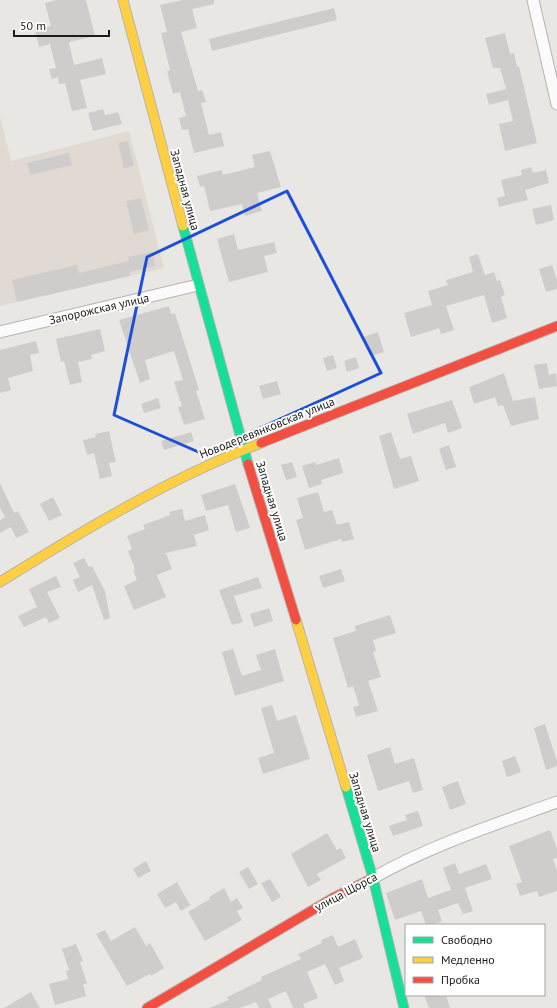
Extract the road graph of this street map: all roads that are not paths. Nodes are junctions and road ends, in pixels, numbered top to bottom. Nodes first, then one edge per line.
1 (123, 0) edge
2 (533, 0) edge
3 (557, 104) edge
4 (198, 285) junction
5 (557, 326) edge
6 (0, 332) edge
7 (244, 449) junction
8 (0, 582) edge
9 (557, 802) edge
10 (373, 878) junction
11 (147, 1008) edge
12 (404, 1008) edge

1 - 4 main road, Западная улица
2 - 3 street
4 - 6 street, Запорожская улица
4 - 7 main road, Западная улица
5 - 7 main road, Новодеревянковская улица
7 - 8 main road, Новодеревянковская улица
7 - 10 main road, Западная улица
9 - 10 street, улица Щорса
10 - 11 main road, улица Щорса
10 - 12 main road, Западная улица

